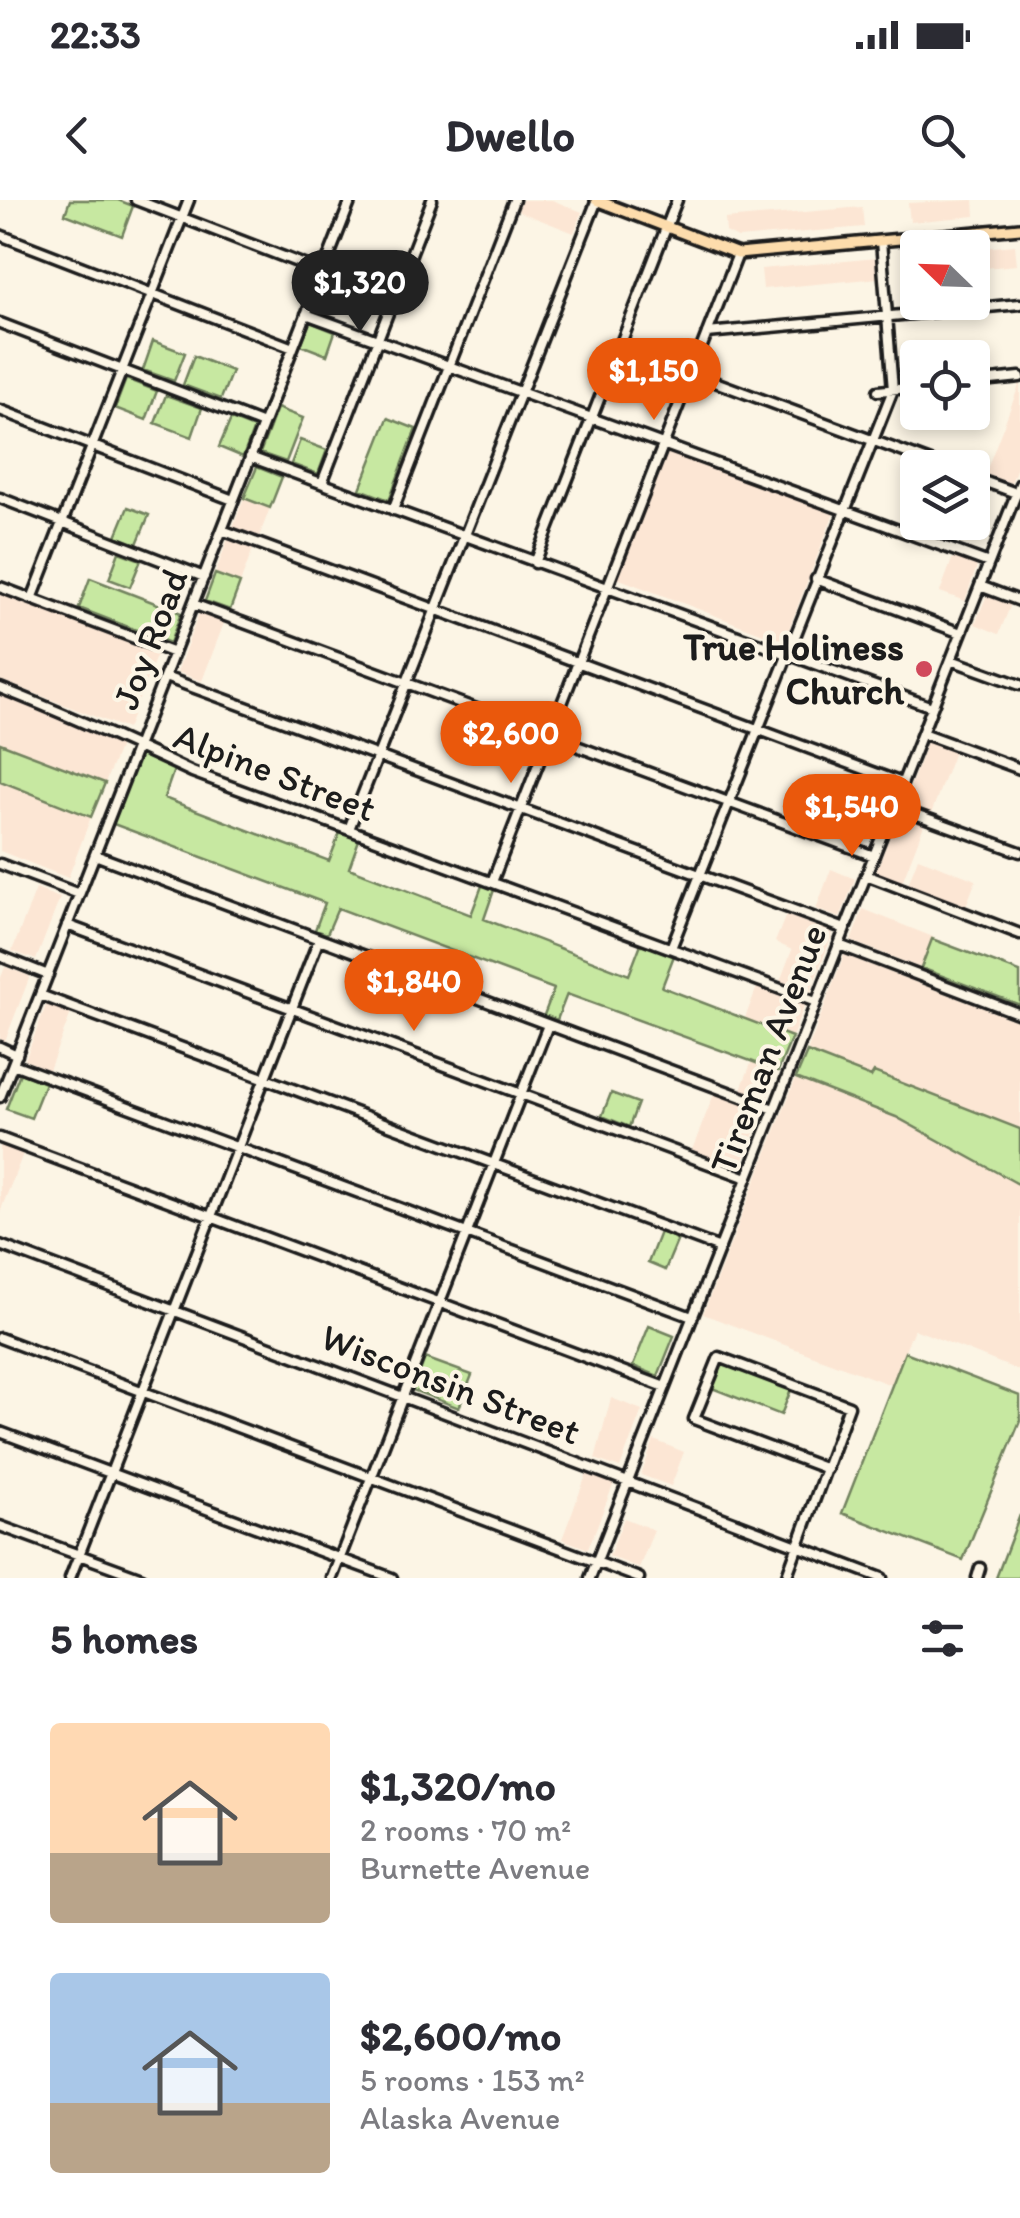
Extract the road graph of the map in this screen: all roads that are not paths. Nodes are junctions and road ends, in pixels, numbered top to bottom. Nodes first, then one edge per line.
1 (136, 200) edge
2 (188, 200) edge
3 (350, 200) edge
4 (432, 200) edge
5 (514, 200) edge
6 (596, 200) edge
7 (677, 200) edge
8 (182, 218) junction
9 (666, 228) junction
10 (1020, 228) edge
11 (0, 236) edge
12 (882, 241) junction
13 (738, 254) junction
14 (322, 272) junction
15 (152, 294) junction
16 (1020, 304) edge
17 (306, 314) junction
18 (888, 316) junction
19 (0, 323) edge
20 (707, 333) junction
21 (378, 340) junction
22 (293, 348) junction
23 (449, 367) junction
24 (122, 370) junction
25 (691, 373) junction
26 (1020, 377) edge
27 (990, 380) edge
28 (900, 389) edge
29 (893, 390) junction
30 (878, 391) dead end
31 (520, 394) junction
32 (0, 410) edge
33 (591, 420) junction
34 (263, 424) junction
35 (872, 440) junction
36 (663, 444) junction
37 (92, 446) junction
38 (900, 450) edge
39 (250, 457) junction
40 (990, 481) edge
41 (322, 483) junction
42 (1018, 488) edge
43 (0, 498) edge
44 (234, 500) junction
45 (843, 509) junction
46 (393, 510) junction
47 (1008, 513) junction
48 (1020, 517) edge
49 (62, 522) junction
50 (222, 530) junction
51 (464, 536) junction
52 (536, 563) junction
53 (988, 563) junction
54 (204, 576) junction
55 (816, 579) junction
56 (0, 586) edge
57 (980, 586) junction
58 (607, 587) junction
59 (32, 599) junction
60 (1020, 601) edge
61 (193, 604) junction
62 (436, 609) junction
63 (961, 633) junction
64 (787, 652) junction
65 (174, 654) junction
66 (951, 660) junction
67 (578, 662) junction
68 (165, 677) junction
69 (406, 683) junction
70 (1020, 685) edge
71 (0, 688) edge
72 (932, 706) junction
73 (757, 729) junction
74 (922, 734) junction
75 (549, 736) junction
76 (138, 746) junction
77 (378, 756) junction
78 (1020, 770) edge
79 (902, 783) junction
80 (728, 802) junction
81 (893, 806) junction
82 (520, 809) junction
83 (349, 829) junction
84 (1020, 852) edge
85 (95, 856) junction
86 (874, 856) junction
87 (0, 864) edge
88 (700, 875) junction
89 (866, 876) junction
90 (492, 882) junction
91 (80, 894) junction
92 (68, 925) junction
93 (845, 929) junction
94 (1020, 934) edge
95 (320, 939) junction
96 (838, 945) junction
97 (671, 948) junction
98 (0, 956) edge
99 (48, 975) junction
100 (40, 995) junction
101 (816, 1002) junction
102 (292, 1009) junction
103 (1020, 1014) edge
104 (548, 1024) junction
105 (0, 1048) edge
106 (15, 1059) junction
107 (265, 1078) junction
108 (521, 1094) junction
109 (0, 1097) edge
110 (774, 1109) junction
111 (0, 1138) edge
112 (238, 1148) junction
113 (494, 1164) junction
114 (747, 1178) junction
115 (211, 1216) junction
116 (466, 1234) junction
117 (0, 1245) edge
118 (720, 1248) junction
119 (440, 1302) junction
120 (174, 1310) junction
121 (692, 1318) junction
122 (0, 1338) edge
123 (665, 1387) junction
124 (143, 1391) junction
125 (403, 1396) junction
126 (0, 1432) edge
127 (827, 1470) junction
128 (111, 1473) junction
129 (372, 1477) junction
130 (629, 1480) junction
131 (0, 1526) edge
132 (799, 1546) junction
133 (79, 1554) junction
134 (340, 1558) junction
135 (597, 1562) junction
136 (70, 1578) edge
137 (142, 1578) edge
138 (332, 1578) edge
139 (392, 1578) edge
140 (590, 1578) edge
141 (639, 1578) edge
142 (786, 1578) edge
143 (882, 1578) edge

1 - 8 street
2 - 8 street
3 - 14 street, Joy Road
4 - 21 street
5 - 23 street
6 - 9 main road
6 - 31 street
7 - 9 street
8 - 14 street
8 - 15 street
9 - 13 main road
9 - 33 street
10 - 12 main road
11 - 15 street
12 - 13 main road
12 - 18 street
13 - 20 street
14 - 17 street, Joy Road
15 - 22 street
15 - 24 street
16 - 18 street
17 - 21 street
17 - 22 street, Joy Road
18 - 20 street
18 - 29 street
19 - 24 street
20 - 25 street
21 - 23 street
21 - 41 street
22 - 34 street, Joy Road
23 - 31 street
23 - 46 street
24 - 34 street
24 - 37 street
25 - 35 street
25 - 36 street
26 - 27 street
28 - 29 street
29 - 30 street
29 - 35 street
31 - 33 street
31 - 51 street
32 - 37 street
33 - 36 street
33 - 52 street
34 - 39 street, Joy Road
35 - 38 street
35 - 45 street
36 - 45 street
36 - 58 street
37 - 44 street
37 - 49 street
39 - 41 street
39 - 44 street, Joy Road
40 - 42 street
41 - 46 street
42 - 47 street, Tireman Avenue
43 - 49 street
44 - 50 street, Joy Road
45 - 53 street
45 - 55 street
46 - 51 street
47 - 48 street
47 - 53 street, Tireman Avenue
49 - 54 street
49 - 59 street
50 - 54 street, Joy Road
50 - 62 street
51 - 52 street
51 - 62 street
52 - 58 street
53 - 57 street, Tireman Avenue
54 - 61 street, Joy Road
55 - 63 street
55 - 64 street
56 - 59 street
57 - 60 street
57 - 63 street, Tireman Avenue
58 - 64 street
58 - 67 street
59 - 65 street
61 - 65 street, Joy Road
61 - 69 street
62 - 67 street
62 - 69 street
63 - 66 street, Tireman Avenue
64 - 72 street
64 - 73 street
65 - 68 street, Joy Road
66 - 70 street
66 - 72 street, Tireman Avenue
67 - 73 street
67 - 75 street
68 - 76 street, Joy Road
68 - 77 street
69 - 75 street
69 - 77 street
71 - 76 street, Alpine Street
72 - 74 street, Tireman Avenue
73 - 79 street
73 - 80 street
74 - 78 street
74 - 79 street, Tireman Avenue
75 - 80 street
75 - 82 street
76 - 83 street, Alpine Street
76 - 85 street, Joy Road
77 - 82 street
77 - 83 street
79 - 81 street, Tireman Avenue
80 - 86 street
80 - 88 street
81 - 84 street
81 - 86 street, Tireman Avenue
82 - 88 street
82 - 90 street
83 - 90 street, Alpine Street
85 - 91 street, Joy Road
85 - 95 street
86 - 89 street, Tireman Avenue
87 - 91 street
88 - 93 street
88 - 97 street
89 - 93 street, Tireman Avenue
89 - 94 street
90 - 97 street, Alpine Street
91 - 92 street, Joy Road
92 - 99 street, Joy Road
92 - 102 street
93 - 96 street, Tireman Avenue
95 - 102 street
95 - 104 street
96 - 101 street, Tireman Avenue
96 - 103 street
97 - 101 street, Alpine Street
98 - 99 street
99 - 100 street, Joy Road
100 - 106 street, Joy Road
100 - 107 street
101 - 110 street, Tireman Avenue
102 - 107 street
102 - 108 street
104 - 108 street
104 - 110 street
105 - 106 street
106 - 109 street, Joy Road
106 - 112 street
107 - 112 street
107 - 113 street
108 - 113 street
108 - 114 street
110 - 114 street, Tireman Avenue
111 - 115 street
112 - 115 street
112 - 116 street
113 - 116 street
113 - 118 street
114 - 118 street, Tireman Avenue
115 - 119 street
115 - 120 street
116 - 119 street
116 - 121 street
117 - 120 street, Wisconsin Street
118 - 121 street, Tireman Avenue
119 - 123 street
119 - 125 street
120 - 124 street
120 - 125 street, Wisconsin Street
121 - 123 street, Tireman Avenue
122 - 124 street
123 - 130 street, Tireman Avenue
124 - 128 street
124 - 129 street
125 - 129 street
125 - 130 street, Wisconsin Street
126 - 128 street
127 - 127 street
127 - 132 street
128 - 133 street
128 - 134 street
129 - 134 street
129 - 135 street
130 - 132 street, Wisconsin Street
130 - 135 street, Tireman Avenue
131 - 133 street
132 - 142 street
132 - 143 street, Wisconsin Street
133 - 136 street
133 - 137 street
134 - 138 street
134 - 139 street
135 - 140 street, Tireman Avenue
135 - 141 street

